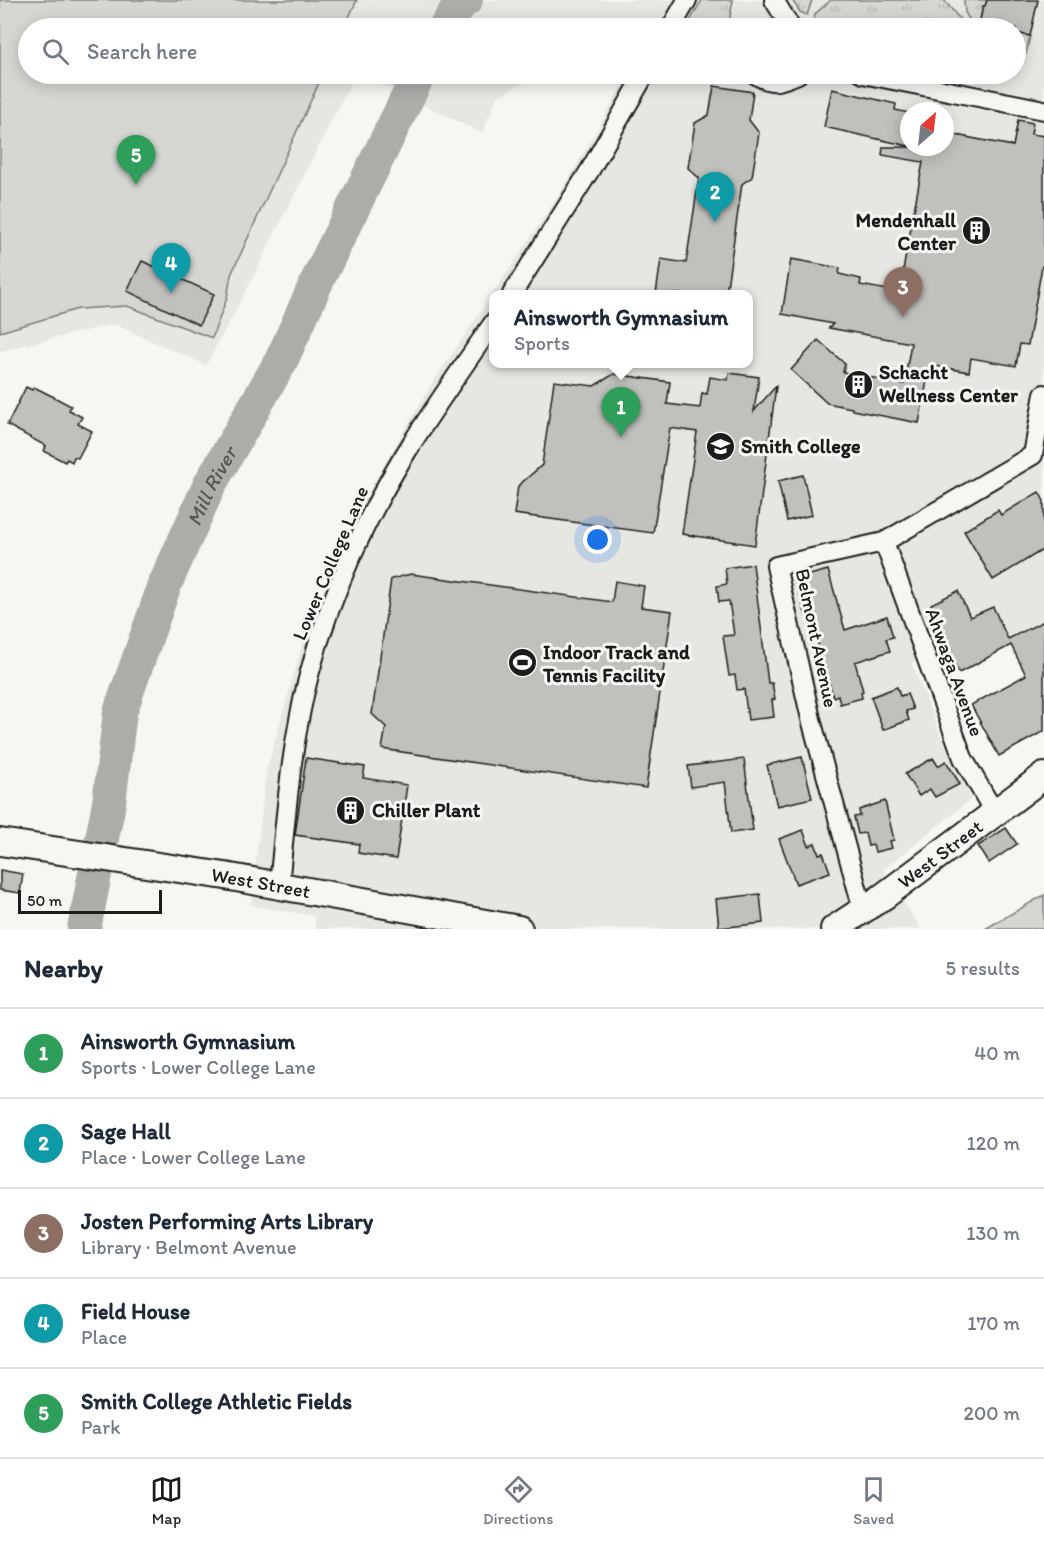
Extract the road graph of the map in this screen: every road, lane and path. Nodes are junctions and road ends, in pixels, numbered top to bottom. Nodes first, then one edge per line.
1 (687, 0) edge
2 (774, 0) edge
3 (677, 18) edge
4 (785, 18) edge
5 (639, 84) edge
6 (913, 84) edge
7 (1044, 110) edge
8 (515, 290) edge
9 (489, 329) edge
10 (1044, 394) edge
11 (884, 542) junction
12 (1044, 776) edge
13 (994, 812) junction
14 (0, 842) edge
15 (279, 886) junction
16 (863, 910) junction
17 (519, 929) edge
18 (834, 929) edge

1 - 3 street
2 - 4 street
5 - 8 street
6 - 7 street
9 - 15 street, Lower College Lane
10 - 11 street, Belmont Avenue
11 - 13 street, Ahwaga Avenue
11 - 16 street, Belmont Avenue
12 - 13 main road, West Street
13 - 16 main road, West Street
14 - 15 main road, West Street
15 - 17 main road, West Street
16 - 18 main road, West Street

